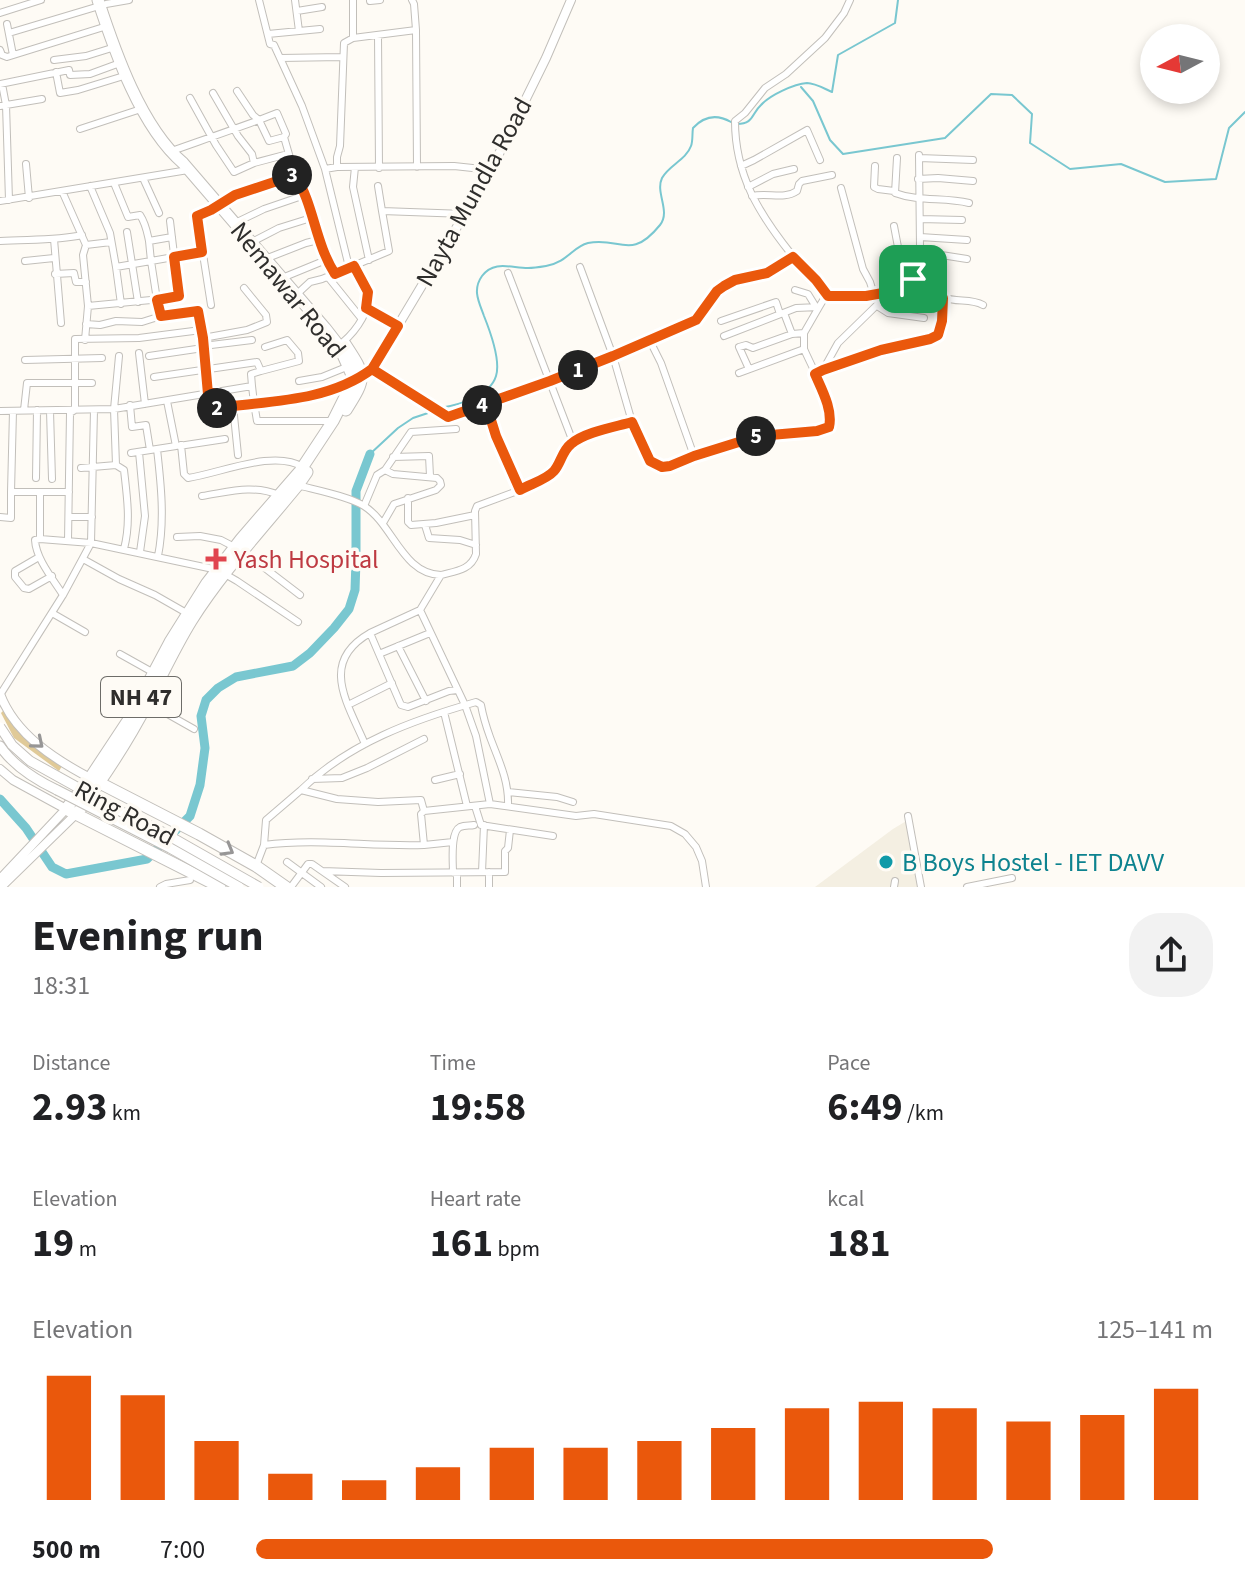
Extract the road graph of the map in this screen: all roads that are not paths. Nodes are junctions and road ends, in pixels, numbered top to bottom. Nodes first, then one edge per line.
1 (41, 0) edge
2 (129, 0) edge
3 (259, 0) edge
4 (295, 0) edge
5 (353, 0) edge
6 (380, 0) edge
7 (412, 0) edge
8 (571, 0) edge
9 (850, 0) edge
10 (370, 1) edge
11 (102, 2) edge
12 (322, 7) dead end
13 (297, 11) junction
14 (0, 13) edge
15 (7, 24) dead end
16 (107, 26) junction
17 (320, 29) dead end
18 (416, 30) junction
19 (299, 31) junction
20 (9, 33) junction
21 (268, 34) junction
22 (378, 35) junction
23 (353, 38) junction
24 (115, 47) junction
25 (0, 50) edge
26 (13, 55) junction
27 (342, 57) junction
28 (280, 58) junction
29 (54, 60) dead end
30 (122, 63) junction
31 (56, 72) junction
32 (127, 75) junction
33 (1, 84) edge
34 (237, 91) dead end
35 (213, 93) dead end
36 (190, 98) dead end
37 (42, 99) dead end
38 (3, 105) edge
39 (142, 109) junction
40 (259, 120) junction
41 (3, 129) edge
42 (80, 129) dead end
43 (234, 129) junction
44 (212, 137) junction
45 (284, 137) junction
46 (172, 151) junction
47 (4, 152) edge
48 (288, 154) junction
49 (897, 158) dead end
50 (820, 160) dead end
51 (973, 160) dead end
52 (254, 163) junction
53 (26, 164) dead end
54 (741, 166) junction
55 (875, 166) dead end
56 (337, 167) junction
57 (355, 167) junction
58 (417, 167) junction
59 (379, 168) junction
60 (325, 169) junction
61 (794, 169) dead end
62 (188, 170) junction
63 (491, 170) junction
64 (295, 175) junction
65 (832, 175) dead end
66 (143, 178) junction
67 (918, 179) junction
68 (973, 181) dead end
69 (114, 183) junction
70 (90, 186) junction
71 (378, 186) dead end
72 (748, 187) junction
73 (841, 188) dead end
74 (62, 191) junction
75 (894, 191) junction
76 (305, 195) junction
77 (752, 196) junction
78 (29, 198) junction
79 (919, 199) junction
80 (9, 200) junction
81 (0, 201) edge
82 (969, 203) dead end
83 (220, 204) junction
84 (382, 211) junction
85 (159, 213) dead end
86 (465, 214) junction
87 (128, 217) junction
88 (311, 218) junction
89 (920, 219) junction
90 (962, 220) dead end
91 (170, 221) dead end
92 (236, 222) junction
93 (894, 226) dead end
94 (82, 235) junction
95 (172, 237) junction
96 (920, 237) junction
97 (54, 239) junction
98 (318, 240) junction
99 (967, 240) dead end
100 (0, 241) edge
101 (149, 241) junction
102 (111, 242) junction
103 (253, 242) junction
104 (86, 245) junction
105 (202, 252) junction
106 (918, 255) junction
107 (174, 257) junction
108 (793, 257) junction
109 (54, 258) junction
110 (267, 258) junction
111 (967, 259) dead end
112 (326, 260) junction
113 (369, 260) junction
114 (25, 261) dead end
115 (151, 261) junction
116 (133, 265) junction
117 (351, 266) junction
118 (116, 267) junction
119 (580, 267) dead end
120 (508, 273) dead end
121 (55, 274) junction
122 (331, 275) junction
123 (284, 277) junction
124 (913, 279) junction
125 (86, 282) junction
126 (905, 284) junction
127 (244, 288) dead end
128 (795, 290) dead end
129 (298, 293) junction
130 (883, 293) junction
131 (874, 295) junction
132 (828, 296) junction
133 (943, 298) junction
134 (157, 300) junction
135 (138, 302) junction
136 (121, 304) junction
137 (211, 305) dead end
138 (983, 305) dead end
139 (88, 306) junction
140 (877, 306) junction
141 (817, 307) junction
142 (366, 308) junction
143 (782, 313) junction
144 (161, 316) junction
145 (361, 318) junction
146 (732, 318) junction
147 (924, 318) dead end
148 (721, 321) dead end
149 (61, 323) dead end
150 (86, 324) junction
151 (398, 326) junction
152 (201, 330) junction
153 (735, 332) junction
154 (804, 333) junction
155 (792, 334) junction
156 (724, 336) dead end
157 (649, 339) junction
158 (85, 340) junction
159 (252, 340) dead end
160 (203, 344) junction
161 (342, 344) junction
162 (265, 347) dead end
163 (739, 347) junction
164 (804, 349) junction
165 (139, 353) dead end
166 (119, 356) dead end
167 (149, 356) dead end
168 (613, 356) junction
169 (102, 358) dead end
170 (25, 360) dead end
171 (76, 360) junction
172 (349, 366) junction
173 (749, 369) junction
174 (205, 370) junction
175 (823, 370) junction
176 (261, 371) junction
177 (367, 373) junction
178 (739, 373) dead end
179 (815, 374) junction
180 (154, 377) dead end
181 (299, 381) dead end
182 (550, 381) junction
183 (75, 383) junction
184 (92, 383) dead end
185 (352, 383) junction
186 (252, 386) junction
187 (211, 393) junction
188 (167, 401) junction
189 (254, 403) junction
190 (145, 404) junction
191 (486, 404) junction
192 (130, 405) junction
193 (233, 406) junction
194 (216, 408) junction
195 (114, 409) junction
196 (24, 410) junction
197 (37, 410) junction
198 (75, 410) junction
199 (94, 410) junction
200 (0, 411) edge
201 (13, 411) junction
202 (50, 411) junction
203 (202, 411) dead end
204 (333, 421) junction
205 (632, 422) junction
206 (456, 429) dead end
207 (225, 439) dead end
208 (573, 442) junction
209 (178, 446) junction
210 (153, 450) junction
211 (139, 452) junction
212 (131, 453) dead end
213 (238, 455) dead end
214 (694, 456) junction
215 (393, 457) junction
216 (116, 465) junction
217 (303, 467) junction
218 (81, 468) dead end
219 (92, 468) junction
220 (385, 470) junction
221 (430, 476) junction
222 (36, 478) dead end
223 (52, 479) dead end
224 (294, 484) junction
225 (520, 490) junction
226 (11, 492) junction
227 (40, 492) junction
228 (69, 492) junction
229 (279, 495) junction
230 (202, 496) dead end
231 (408, 498) junction
232 (364, 506) junction
233 (475, 515) junction
234 (0, 517) edge
235 (69, 517) junction
236 (92, 517) junction
237 (383, 523) junction
238 (425, 525) junction
239 (177, 537) dead end
240 (40, 539) junction
241 (68, 541) junction
242 (91, 543) junction
243 (476, 545) junction
244 (124, 549) junction
245 (239, 550) junction
246 (140, 552) junction
247 (158, 556) junction
248 (39, 557) junction
249 (83, 559) junction
250 (222, 572) junction
251 (436, 575) junction
252 (52, 576) junction
253 (63, 595) junction
254 (300, 595) dead end
255 (422, 608) junction
256 (52, 613) junction
257 (190, 616) junction
258 (298, 622) dead end
259 (85, 632) dead end
260 (370, 633) junction
261 (430, 633) junction
262 (398, 646) junction
263 (120, 654) dead end
264 (379, 654) junction
265 (153, 680) junction
266 (392, 683) junction
267 (457, 690) junction
268 (0, 695) edge
269 (426, 701) junction
270 (147, 703) junction
271 (348, 705) junction
272 (465, 705) junction
273 (444, 712) junction
274 (133, 721) junction
275 (0, 727) edge
276 (194, 729) dead end
277 (424, 739) dead end
278 (365, 744) junction
279 (0, 746) edge
280 (0, 769) edge
281 (78, 772) junction
282 (460, 774) junction
283 (312, 779) junction
284 (435, 780) dead end
285 (100, 783) junction
286 (301, 790) junction
287 (508, 792) junction
288 (573, 802) dead end
289 (490, 804) junction
290 (508, 805) junction
291 (467, 806) junction
292 (475, 806) junction
293 (71, 811) junction
294 (424, 811) junction
295 (908, 816) dead end
296 (474, 825) dead end
297 (484, 825) junction
298 (510, 830) junction
299 (553, 836) dead end
300 (453, 842) junction
301 (264, 845) junction
302 (424, 845) junction
303 (27, 857) junction
304 (287, 862) dead end
305 (256, 866) junction
306 (322, 871) junction
307 (301, 872) junction
308 (486, 872) junction
309 (455, 873) junction
310 (1012, 878) dead end
311 (0, 879) edge
312 (192, 880) edge
313 (216, 886) edge
314 (1, 887) edge
315 (160, 887) edge
316 (239, 887) edge
317 (259, 887) edge
318 (288, 887) edge
319 (321, 887) edge
320 (345, 887) edge
321 (457, 887) edge
322 (489, 887) edge
323 (706, 887) edge
324 (921, 887) edge
325 (967, 887) edge

1 - 14 street
2 - 11 street
3 - 21 street
4 - 13 street
5 - 23 street
6 - 10 street
7 - 18 street
8 - 63 main road, Nayta Mundla Road
9 - 54 street
11 - 16 highway, Nemawar Road
11 - 20 street
11 - 46 highway, Nemawar Road
12 - 13 street
13 - 19 street
15 - 20 street
16 - 24 highway, Nemawar Road
16 - 26 street
17 - 19 street
18 - 22 street
18 - 58 street
19 - 21 street
20 - 26 street
21 - 28 street
22 - 23 street
22 - 59 street
23 - 27 street
24 - 29 street
24 - 30 highway, Nemawar Road
25 - 26 street
27 - 28 street
27 - 56 street
28 - 60 street
30 - 31 street
30 - 32 highway, Nemawar Road
31 - 32 street
31 - 33 street
32 - 39 highway, Nemawar Road
33 - 38 street
34 - 40 street
35 - 43 street
36 - 44 street
37 - 38 street
38 - 41 street
39 - 42 street
39 - 46 highway, Nemawar Road
40 - 43 street
40 - 45 street
40 - 45 street
41 - 47 street
43 - 44 street
43 - 52 street
44 - 46 street
44 - 52 street
45 - 48 street
46 - 62 highway, Nemawar Road
46 - 83 highway, Nemawar Road
47 - 80 street
48 - 52 street
48 - 64 street
49 - 75 street
50 - 54 street
51 - 67 street
53 - 78 street
54 - 72 street
55 - 75 street
56 - 57 street
56 - 60 street
57 - 59 street
57 - 113 street
58 - 59 street
58 - 63 street
60 - 117 street
61 - 72 street
62 - 66 street
62 - 83 highway, Nemawar Road
63 - 86 main road, Nayta Mundla Road
64 - 76 street
64 - 83 street
65 - 77 street
66 - 69 street
66 - 85 street
67 - 68 street
67 - 79 street
69 - 70 street
69 - 87 street
70 - 74 street
70 - 102 street
71 - 84 street
72 - 77 street
73 - 131 street
74 - 78 street
74 - 94 street
75 - 79 street
76 - 88 street
76 - 92 street
77 - 108 street
78 - 80 street
79 - 82 street
79 - 89 street
80 - 81 street
83 - 92 highway, Nemawar Road
83 - 105 street
84 - 86 street
84 - 113 street
86 - 151 main road, Nayta Mundla Road
87 - 101 street
87 - 116 street
88 - 98 street
88 - 103 street
89 - 90 street
89 - 96 street
91 - 95 street
92 - 103 highway, Nemawar Road
93 - 126 street
94 - 97 street
94 - 104 street
95 - 101 street
95 - 107 street
96 - 99 street
96 - 106 street
97 - 100 street
97 - 109 street
98 - 110 street
98 - 112 street
101 - 115 street
102 - 104 street
102 - 118 street
103 - 110 highway, Nemawar Road
104 - 125 street
105 - 107 street
105 - 137 street
106 - 111 street
106 - 124 street
107 - 115 street
107 - 134 street
108 - 132 street
108 - 157 street
109 - 114 street
109 - 121 street
110 - 123 highway, Nemawar Road
112 - 122 street
112 - 123 street
113 - 117 street
115 - 116 street
115 - 134 street
116 - 118 street
116 - 135 street
117 - 122 street
117 - 142 street
118 - 136 street
119 - 168 street
120 - 182 street
121 - 125 street
121 - 149 street
122 - 129 street
122 - 145 street
123 - 129 highway, Nemawar Road
124 - 126 street
124 - 133 street
125 - 139 street
126 - 130 street
127 - 160 street
128 - 141 street
129 - 161 highway, Nemawar Road
130 - 131 street
130 - 140 street
131 - 132 street
132 - 141 street
133 - 138 street
133 - 175 street
134 - 135 street
134 - 144 street
135 - 136 street
136 - 139 street
139 - 150 street
140 - 147 street
140 - 175 street
141 - 143 street
141 - 154 street
142 - 145 street
142 - 151 street
143 - 146 street
143 - 153 street
143 - 155 street
144 - 150 street
144 - 152 street
145 - 161 street
146 - 148 street
146 - 153 street
150 - 158 street
151 - 177 main road, Nayta Mundla Road
152 - 158 street
152 - 160 street
153 - 156 street
153 - 163 street
154 - 155 street
154 - 164 street
155 - 163 street
157 - 168 street
157 - 214 street
158 - 171 street
159 - 160 street
160 - 167 street
160 - 174 street
161 - 172 highway, Nemawar Road
161 - 177 highway, Nemawar Road
162 - 176 street
163 - 173 street
164 - 173 street
164 - 179 street
165 - 190 street
166 - 195 street
168 - 182 street
168 - 205 street
169 - 171 street
170 - 171 street
171 - 183 street
172 - 181 street
172 - 185 highway, Nemawar Road
173 - 178 street
174 - 176 street
174 - 180 street
174 - 187 street
175 - 179 street
176 - 186 street
177 - 185 main road
177 - 191 street
177 - 224 highway
179 - 214 street
182 - 191 street
182 - 208 street
183 - 184 street
183 - 196 street
183 - 198 street
185 - 189 street
185 - 204 highway, Nemawar Road
186 - 187 street
186 - 189 street
187 - 188 street
187 - 194 street
188 - 190 street
188 - 209 street
189 - 193 street
189 - 204 street
190 - 192 street
191 - 225 street
192 - 195 street
192 - 210 street
193 - 194 street
193 - 213 street
194 - 203 street
195 - 199 street
195 - 216 street
196 - 197 street
196 - 201 street
197 - 202 street
197 - 222 street
198 - 199 street
198 - 202 street
198 - 228 street
199 - 219 street
200 - 201 street
201 - 226 street
202 - 223 street
204 - 217 highway, Nemawar Road
205 - 208 street
205 - 214 street
206 - 215 street
207 - 209 street
208 - 225 street
209 - 210 street
209 - 217 street
210 - 211 street
210 - 247 street
211 - 212 street
211 - 246 street
215 - 220 street
215 - 221 street
216 - 219 street
216 - 244 street
217 - 224 highway, Nemawar Road
218 - 219 street
219 - 236 street
220 - 221 street
220 - 232 street
221 - 231 street
224 - 229 highway, Nemawar Road
224 - 232 street
224 - 245 highway
225 - 233 street
226 - 227 street
226 - 234 street
227 - 228 street
227 - 240 street
228 - 235 street
229 - 230 street
229 - 245 highway, Nemawar Road
231 - 237 street
231 - 238 street
232 - 237 street
233 - 238 street
233 - 243 street
235 - 236 street
235 - 241 street
236 - 242 street
237 - 251 street
238 - 243 street
239 - 245 street
240 - 241 street
240 - 248 street
241 - 242 street
242 - 244 street
242 - 249 street
243 - 251 street
244 - 246 street
245 - 250 highway
245 - 254 street
246 - 247 street
247 - 250 street
248 - 252 street
248 - 252 street
249 - 253 street
249 - 257 street
250 - 257 highway
250 - 258 street
251 - 255 street
252 - 253 street
253 - 256 street
255 - 260 street
255 - 261 street
256 - 259 street
256 - 268 street
257 - 265 highway, NH 47
257 - 265 highway, NH 47
260 - 264 street
260 - 271 street
261 - 262 street
261 - 267 street
262 - 264 street
262 - 269 street
263 - 265 street
264 - 266 street
265 - 270 highway, NH 47
265 - 274 highway, NH 47
266 - 269 street
266 - 271 street
267 - 269 street
267 - 272 street
268 -> 281 main road
270 - 274 highway, NH 47
270 - 276 street
271 - 278 street
272 - 273 street
272 - 287 street
272 - 289 street
273 - 278 street
273 - 282 street
274 - 285 highway, NH 47
275 - 317 main road, Ring Road, bridge
277 - 283 street
278 - 283 street
279 - 316 main road, Ring Road, bridge
280 - 293 main road
281 - 285 main road
281 - 293 main road
282 - 284 street
282 - 291 street
283 - 286 street
285 - 293 highway
285 - 293 highway
285 -> 305 highway
286 - 294 street
286 - 301 street
287 - 288 street
287 - 290 street
289 - 290 street
289 - 292 street
290 - 323 street
291 - 292 street
291 - 294 street
292 - 297 street
293 - 303 main road
293 - 312 highway
294 - 302 street
295 - 324 street
296 - 300 street
297 - 298 street
297 - 308 street
298 - 299 street
298 - 308 street
300 - 302 street
300 - 309 street
301 - 302 street
301 - 305 street
303 - 311 main road
303 - 314 main road
304 - 307 street
305 - 318 highway
306 - 307 street
306 - 309 street
306 - 320 street
307 - 318 street
307 - 319 street
308 - 309 street
308 - 322 street
309 - 321 street
310 - 325 street
312 - 313 highway
312 - 315 street

